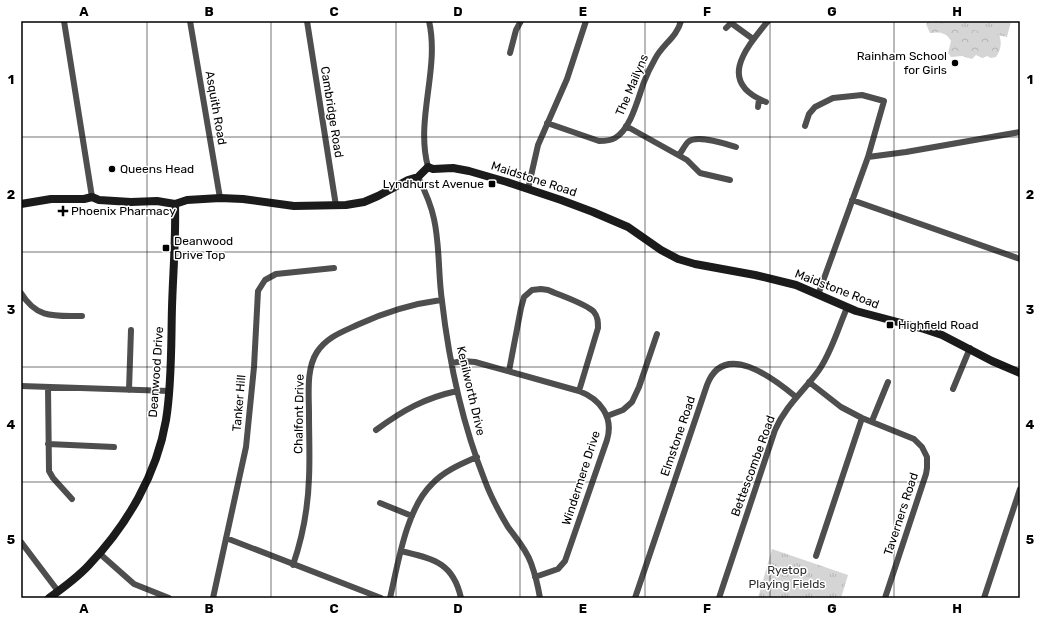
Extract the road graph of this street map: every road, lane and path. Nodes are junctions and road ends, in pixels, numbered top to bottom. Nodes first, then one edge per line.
1 (64, 21) edge
2 (190, 21) edge
3 (307, 21) edge
4 (429, 21) edge
5 (521, 21) edge
6 (586, 21) edge
7 (681, 21) edge
8 (768, 21) edge
9 (730, 22) edge
10 (726, 28) dead end
11 (754, 38) junction
12 (510, 53) dead end
13 (759, 99) junction
14 (766, 102) dead end
15 (758, 107) dead end
16 (547, 123) junction
17 (626, 126) junction
18 (805, 126) dead end
19 (1020, 132) edge
20 (736, 147) dead end
21 (679, 155) junction
22 (868, 157) junction
23 (428, 167) junction
24 (418, 177) junction
25 (730, 180) dead end
26 (528, 189) junction
27 (92, 197) junction
28 (220, 198) junction
29 (852, 200) junction
30 (21, 204) edge
31 (175, 204) junction
32 (336, 206) junction
33 (1020, 259) edge
34 (334, 268) dead end
35 (21, 293) edge
36 (818, 295) junction
37 (441, 300) junction
38 (846, 308) junction
39 (82, 316) dead end
40 (131, 330) dead end
41 (657, 334) dead end
42 (970, 348) junction
43 (452, 363) junction
44 (509, 372) junction
45 (1020, 373) edge
46 (810, 382) junction
47 (888, 382) dead end
48 (21, 386) edge
49 (48, 387) junction
50 (952, 389) dead end
51 (128, 390) junction
52 (169, 390) junction
53 (457, 390) junction
54 (579, 391) junction
55 (796, 397) junction
56 (607, 416) junction
57 (862, 418) junction
58 (872, 421) junction
59 (376, 430) dead end
60 (48, 444) junction
61 (114, 447) dead end
62 (477, 457) junction
63 (1020, 489) edge
64 (72, 499) dead end
65 (380, 503) dead end
66 (412, 516) junction
67 (226, 538) junction
68 (21, 542) edge
69 (401, 551) junction
70 (99, 553) junction
71 (816, 556) dead end
72 (294, 565) junction
73 (535, 577) junction
74 (58, 591) junction
75 (161, 596) edge
76 (49, 598) edge
77 (169, 598) edge
78 (213, 598) edge
79 (381, 598) edge
80 (390, 598) edge
81 (461, 598) edge
82 (540, 598) edge
83 (635, 598) edge
84 (719, 598) edge
85 (885, 598) edge
86 (984, 598) edge

1 - 27 street
2 - 28 street, Asquith Road
3 - 32 street, Cambridge Road
4 - 23 street
5 - 12 street
6 - 16 street
7 - 17 street, The Mailyns
8 - 11 street
9 - 10 street
9 - 11 street
11 - 13 street
13 - 14 street
13 - 15 street
16 - 17 street, The Mailyns
16 - 26 street
17 - 21 street
18 - 22 street
19 - 22 street
20 - 21 street
21 - 25 street
22 - 29 street
23 - 24 street
23 - 26 street, Maidstone Road
24 - 32 street
24 - 37 street, Kenilworth Drive
26 - 36 street, Maidstone Road
27 - 30 street
27 - 31 street
28 - 31 street
28 - 32 street
29 - 33 street
29 - 36 street
31 - 52 street, Deanwood Drive
34 - 67 street, Tanker Hill
35 - 39 street
36 - 38 street, Maidstone Road
37 - 43 street, Kenilworth Drive
37 - 72 street, Chalfont Drive
38 - 42 street, Maidstone Road
38 - 46 street, Bettescombe Road
40 - 51 street
41 - 56 street
42 - 45 street, Maidstone Road
42 - 50 street
43 - 44 street, Windermere Drive
43 - 53 street, Kenilworth Drive
44 - 54 street, Windermere Drive
44 - 54 street
46 - 55 street, Bettescombe Road
46 - 57 street, Taverners Road
47 - 58 street
48 - 49 street
49 - 51 street
49 - 60 street
51 - 52 street
52 - 70 street, Deanwood Drive
53 - 59 street
53 - 62 street, Kenilworth Drive
54 - 56 street, Windermere Drive
55 - 83 street, Elmstone Road
55 - 84 street, Bettescombe Road
56 - 73 street, Windermere Drive
57 - 58 street, Taverners Road
57 - 71 street
58 - 85 street, Taverners Road
60 - 61 street
60 - 64 street
62 - 66 street
62 - 73 street, Kenilworth Drive
63 - 86 street
65 - 66 street
66 - 69 street
67 - 72 street
67 - 78 street, Tanker Hill
68 - 74 street
69 - 80 street
69 - 81 street
70 - 74 street, Deanwood Drive
70 - 75 street
72 - 79 street
73 - 82 street, Kenilworth Drive
74 - 76 street, Deanwood Drive
75 - 77 street

